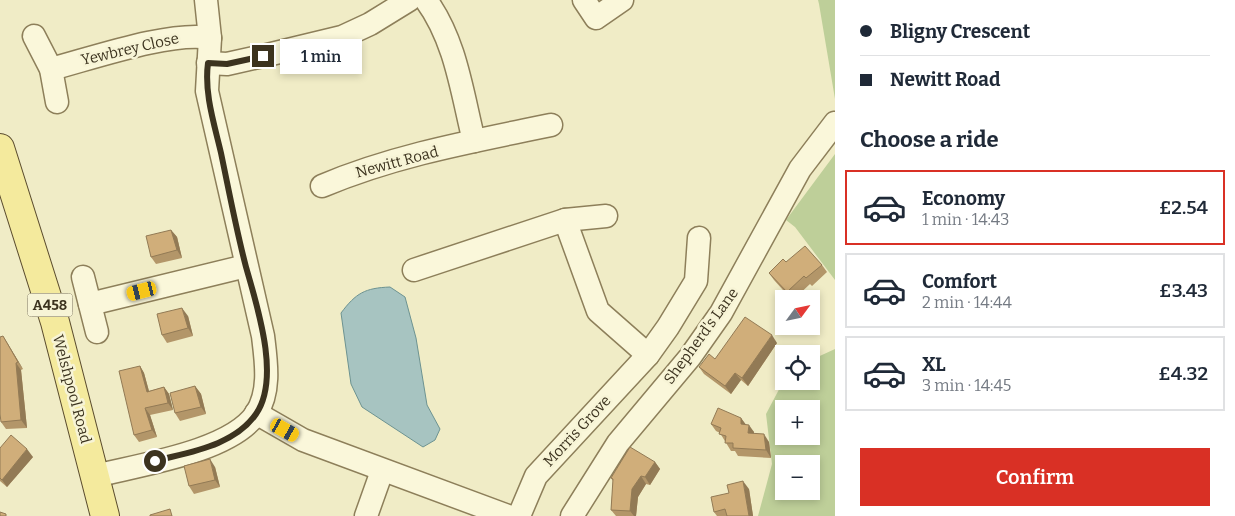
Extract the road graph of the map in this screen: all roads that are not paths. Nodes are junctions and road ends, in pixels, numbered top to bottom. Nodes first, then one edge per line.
1 (206, 0) edge
2 (426, 0) edge
3 (622, 0) edge
4 (404, 1) edge
5 (590, 9) edge
6 (34, 36) dead end
7 (210, 38) junction
8 (208, 63) junction
9 (51, 69) junction
10 (57, 102) dead end
11 (835, 123) edge
12 (551, 125) dead end
13 (474, 141) junction
14 (0, 148) edge
15 (5, 173) edge
16 (322, 186) dead end
17 (606, 216) dead end
18 (565, 220) junction
19 (699, 238) dead end
20 (246, 266) junction
21 (414, 270) dead end
22 (83, 277) dead end
23 (90, 304) junction
24 (98, 332) dead end
25 (648, 355) junction
26 (256, 413) junction
27 (382, 472) junction
28 (95, 476) junction
29 (105, 516) edge
30 (366, 516) edge
31 (508, 516) edge
32 (519, 516) edge
33 (572, 516) edge

1 - 7 street
2 - 13 street
3 - 5 street
4 - 8 street
6 - 9 street
7 - 8 street
7 - 9 street, Yewbrey Close
8 - 20 street
9 - 10 street
11 - 33 street, Shepherd's Lane
12 - 13 street, Newitt Road
13 - 16 street, Newitt Road
14 - 15 main road, Welshpool Road / A458
15 - 28 main road, Welshpool Road / A458
17 - 18 street
18 - 21 street
18 - 25 street
19 - 25 street, Morris Grove
20 - 23 street
20 - 26 street
22 - 23 street
23 - 24 street
25 - 32 street, Morris Grove
26 - 27 street
26 - 28 street
27 - 30 street
27 - 31 street
28 - 29 main road, Welshpool Road / A458

